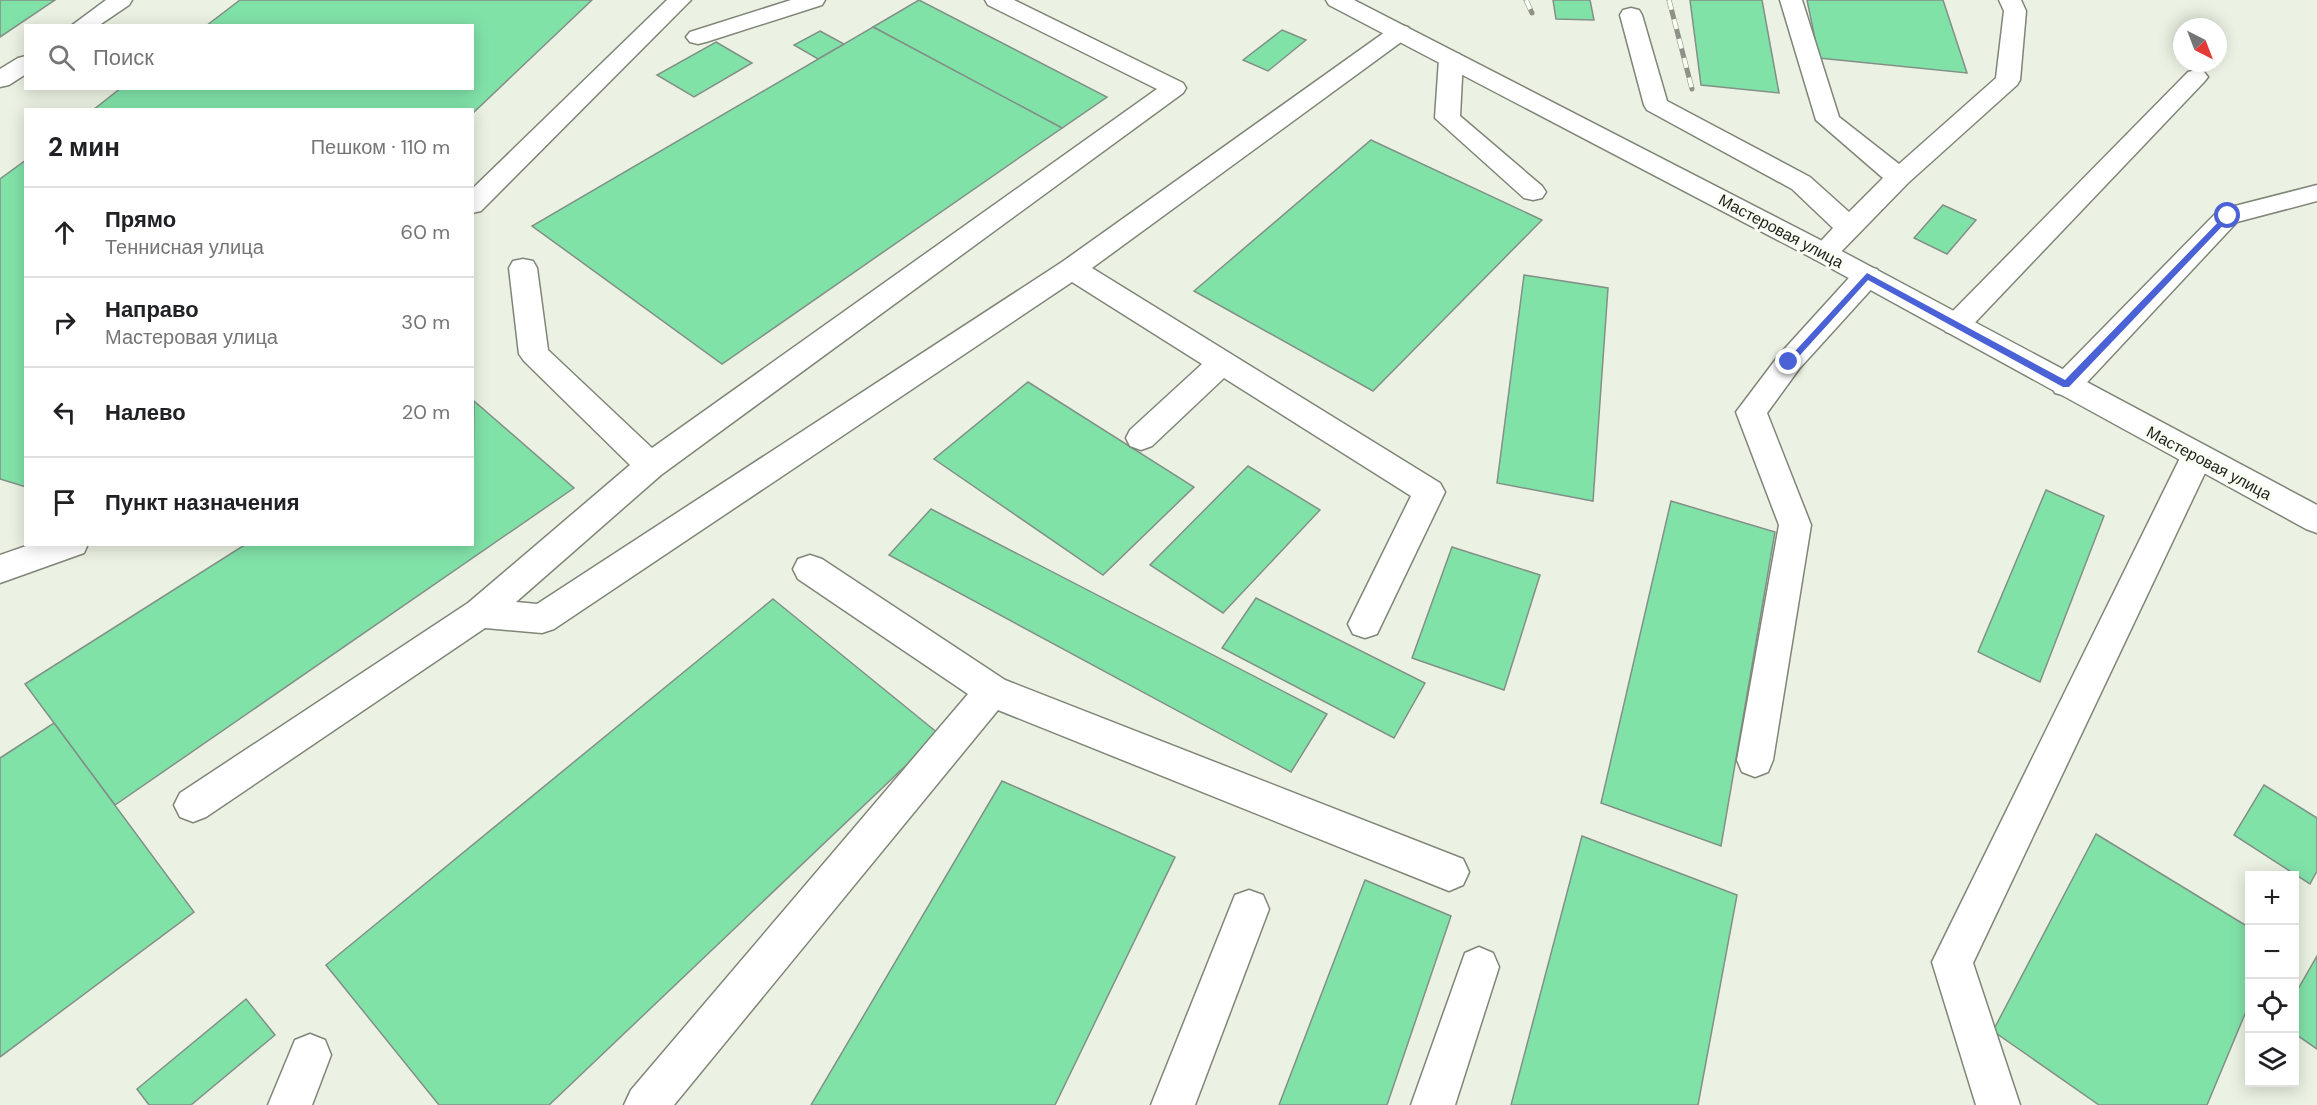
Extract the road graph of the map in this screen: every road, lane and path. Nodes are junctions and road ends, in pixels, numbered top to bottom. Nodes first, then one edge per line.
1 (121, 0) edge
2 (680, 0) edge
3 (814, 0) edge
4 (996, 0) edge
5 (1337, 0) edge
6 (1791, 0) edge
7 (2010, 0) edge
8 (1631, 15) dead end
9 (85, 24) edge
10 (1400, 32) junction
11 (698, 37) dead end
12 (1451, 59) junction
13 (24, 64) edge
14 (2196, 77) dead end
15 (0, 80) edge
16 (1899, 177) junction
17 (1533, 192) dead end
18 (2310, 201) edge
19 (474, 203) edge
20 (1849, 228) junction
21 (1824, 253) junction
22 (524, 268) dead end
23 (1072, 270) junction
24 (1867, 276) junction
25 (1956, 325) junction
26 (1221, 363) junction
27 (2066, 385) junction
28 (1141, 438) dead end
29 (2197, 456) junction
30 (650, 466) junction
31 (2317, 520) edge
32 (66, 546) edge
33 (0, 569) edge
34 (810, 569) dead end
35 (480, 613) junction
36 (1365, 624) dead end
37 (992, 691) junction
38 (1755, 760) dead end
39 (193, 805) dead end
40 (1449, 872) dead end
41 (1249, 909) dead end
42 (1479, 967) dead end
43 (310, 1055) dead end
44 (290, 1105) edge
45 (646, 1105) edge
46 (1173, 1105) edge
47 (1433, 1105) edge
48 (1998, 1105) edge

1 - 9 main road
2 - 19 main road
3 - 11 main road
4 - 30 main road
5 - 10 main road, Мастеровая улица
6 - 16 main road
7 - 16 main road
8 - 20 main road
10 - 12 main road, Мастеровая улица
10 - 23 main road
12 - 17 main road
12 - 21 main road, Мастеровая улица
13 - 15 main road
14 - 25 main road
16 - 20 main road
18 - 27 main road
20 - 21 main road
21 - 24 main road, Мастеровая улица
22 - 30 main road
23 - 26 main road
23 - 35 main road
24 - 25 main road, Мастеровая улица
24 - 38 main road
25 - 27 main road, Мастеровая улица
26 - 28 main road
26 - 36 main road
27 - 29 main road, Мастеровая улица
29 - 31 main road, Мастеровая улица
29 - 48 main road
30 - 35 main road
32 - 33 main road
34 - 37 main road
35 - 39 main road
37 - 40 main road
37 - 45 main road
41 - 46 main road
42 - 47 main road
43 - 44 main road

